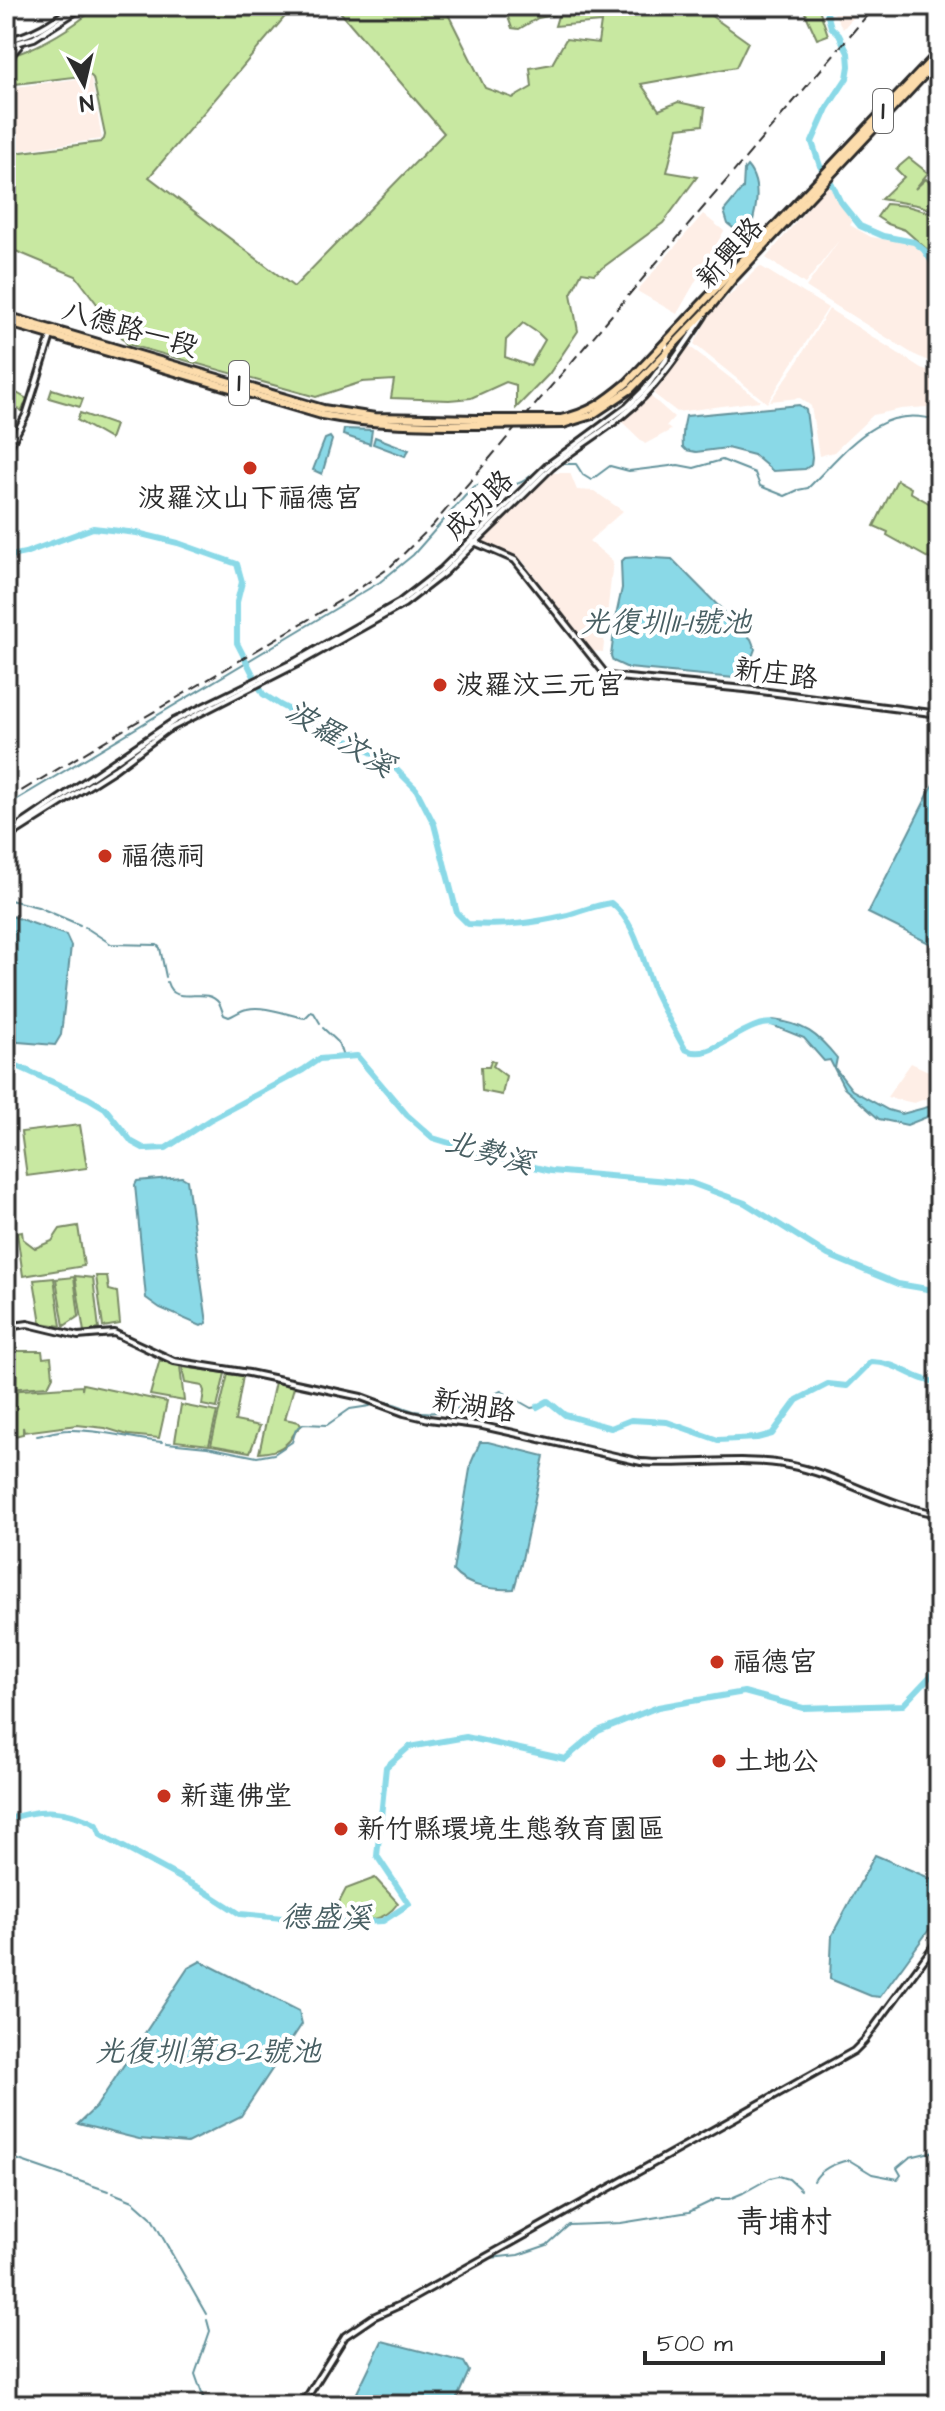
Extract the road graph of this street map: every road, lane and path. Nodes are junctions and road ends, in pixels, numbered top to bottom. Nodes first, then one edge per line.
1 (74, 6) edge
2 (84, 6) edge
3 (6, 43) edge
4 (19, 46) dead end
5 (939, 52) edge
6 (7, 58) edge
7 (939, 59) edge
8 (829, 172) junction
9 (822, 181) junction
10 (710, 307) junction
11 (6, 316) edge
12 (6, 322) edge
13 (52, 333) junction
14 (670, 344) junction
15 (668, 352) junction
16 (677, 356) junction
17 (562, 421) junction
18 (6, 453) edge
19 (474, 541) junction
20 (939, 714) edge
21 (6, 836) edge
22 (6, 1327) edge
23 (939, 1514) edge
24 (939, 1939) edge
25 (302, 2405) edge

1 - 3 street
2 - 3 street
4 - 6 street
5 - 8 main road, 1
7 - 8 main road, 1
8 - 9 main road, 1
9 - 10 main road, 新興路 / 1
9 - 14 main road, 新興路 / 1
10 - 14 main road, 新興路 / 1
10 - 16 street, 成功路
11 - 13 main road, 八德路一段 / 1
12 - 13 main road, 八德路一段 / 1
13 - 17 main road, 八德路一段 / 1, bridge
13 - 18 street
14 - 15 main road, 新興路 / 1
14 - 16 street
14 - 17 main road, 1
15 - 17 main road, 1
15 - 19 street, 成功路
16 - 19 street, 成功路
19 - 20 street, 新庄路
19 - 21 street, 成功路
22 - 23 street, 新湖路
24 - 25 street

